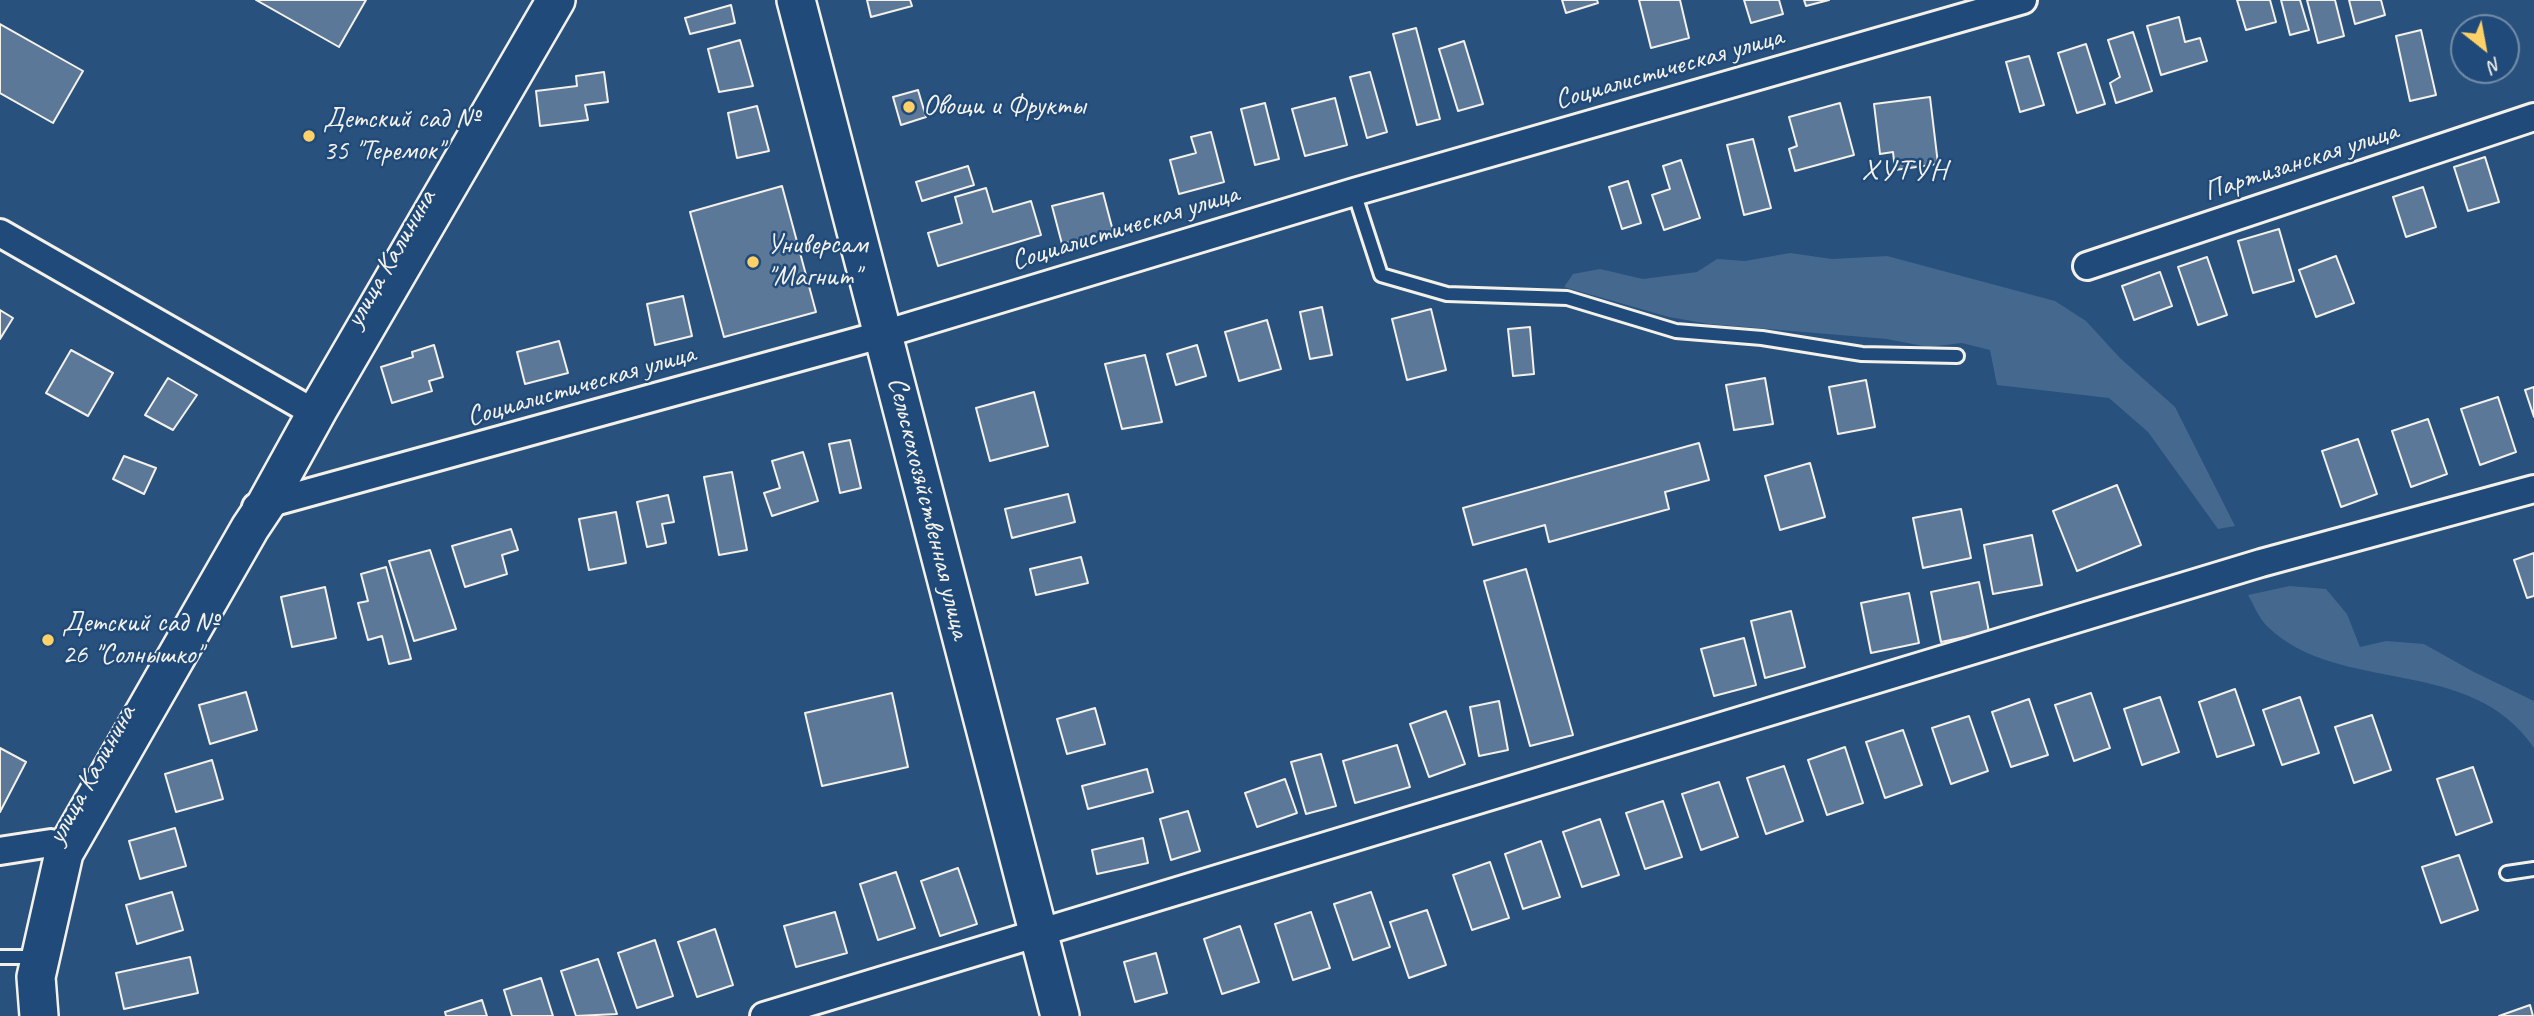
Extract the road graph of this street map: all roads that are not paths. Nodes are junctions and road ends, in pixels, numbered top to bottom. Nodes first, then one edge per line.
1 (539, 0) edge
2 (556, 0) edge
3 (796, 0) edge
4 (2023, 0) edge
5 (2534, 117) edge
6 (1354, 192) junction
7 (0, 233) edge
8 (2087, 266) dead end
9 (884, 334) junction
10 (1958, 356) dead end
11 (306, 408) junction
12 (2534, 489) edge
13 (255, 508) junction
14 (51, 843) junction
15 (0, 851) edge
16 (2534, 869) edge
17 (2507, 873) dead end
18 (1037, 934) junction
19 (12, 957) edge
20 (23, 1016) edge
21 (39, 1016) edge
22 (764, 1016) edge
23 (1060, 1016) edge

1 - 11 main road, улица Калинина
2 - 13 main road
3 - 9 main road, Сельскохозяйственная улица
4 - 6 street, Социалистическая улица
5 - 8 street, Партизанская улица
6 - 9 street, Социалистическая улица
6 - 10 lane
7 - 11 street
9 - 13 street, Социалистическая улица
9 - 18 main road, Сельскохозяйственная улица
11 - 13 main road, улица Калинина
12 - 18 street
13 - 14 main road, улица Калинина
13 - 21 main road
14 - 15 street
14 - 19 main road, улица Калинина
16 - 17 lane
18 - 22 street
18 - 23 main road, Сельскохозяйственная улица
19 - 20 main road, улица Калинина

